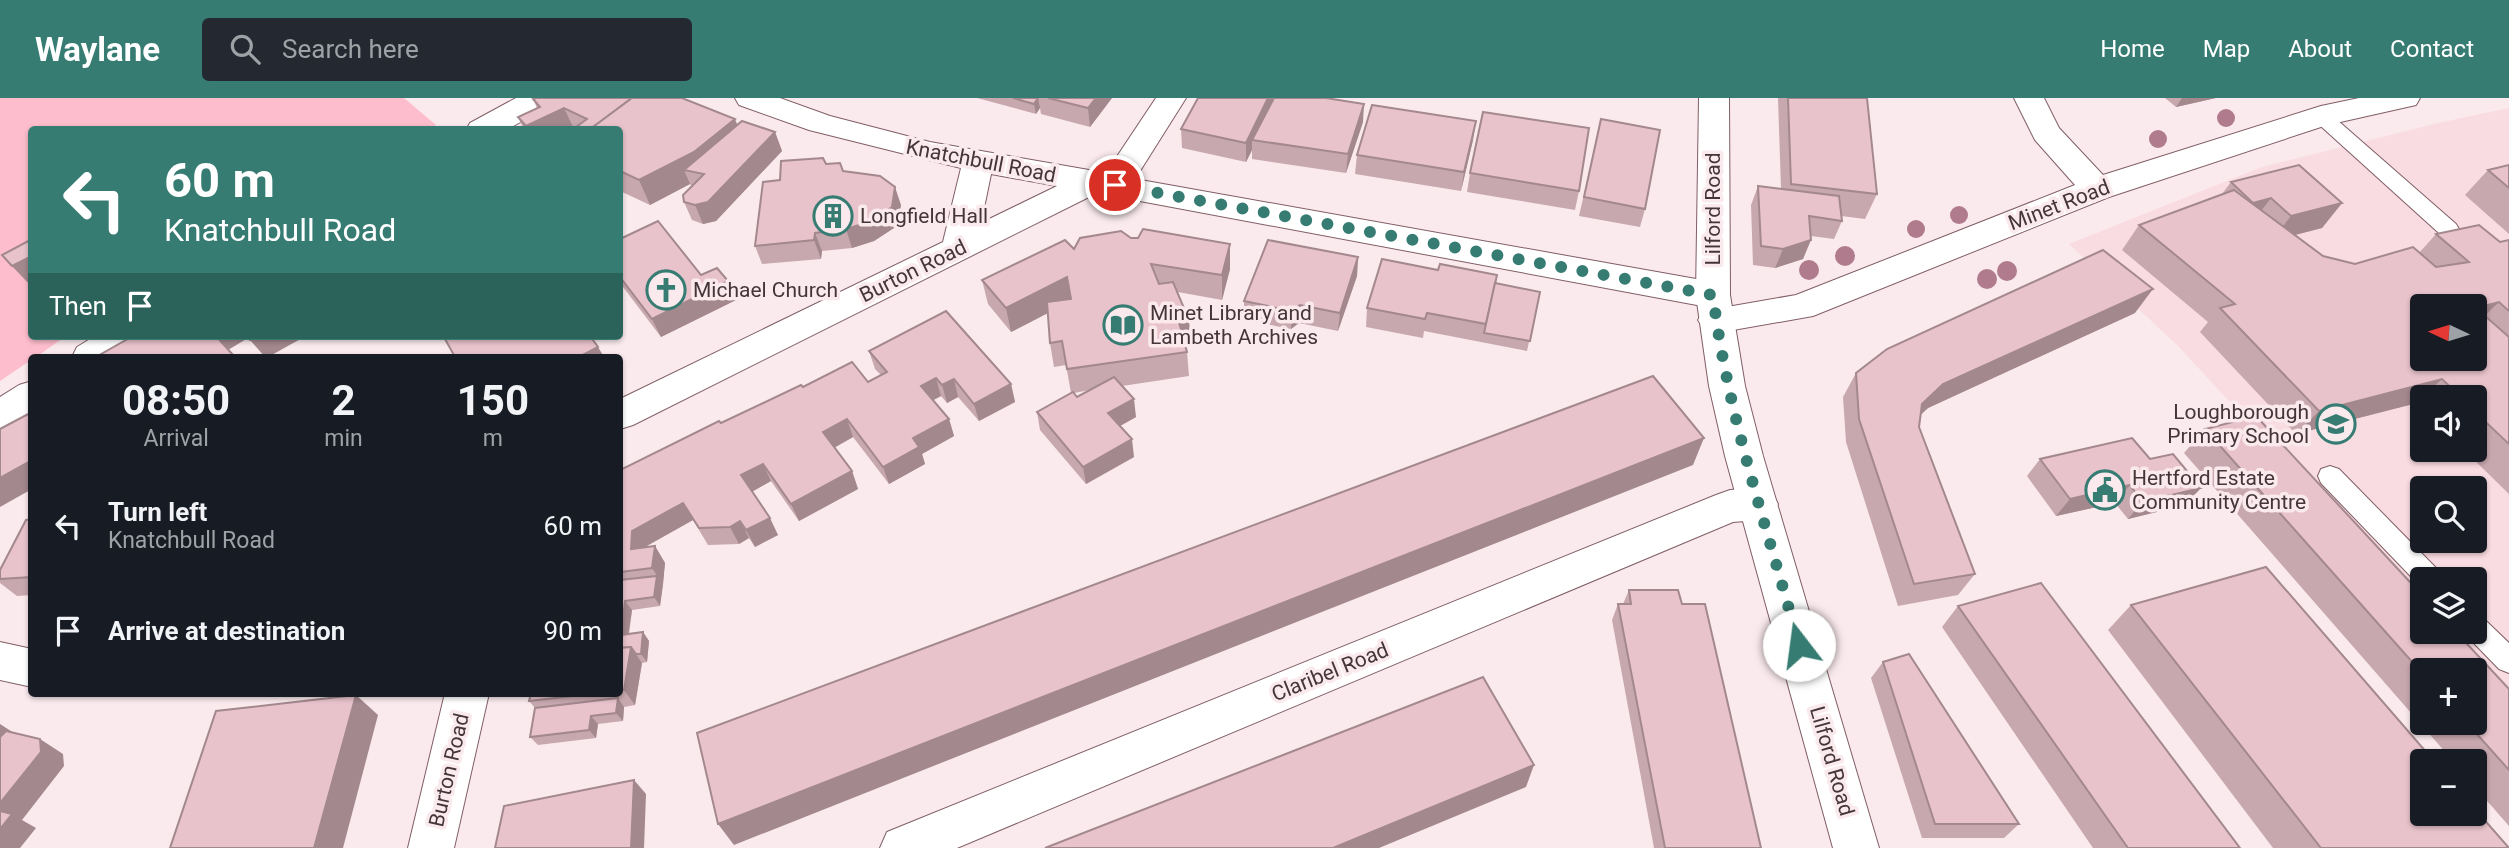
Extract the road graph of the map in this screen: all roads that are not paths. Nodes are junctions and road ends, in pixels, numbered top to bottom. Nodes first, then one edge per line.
1 (540, 98) edge
2 (750, 98) edge
3 (1171, 98) edge
4 (1714, 98) edge
5 (2029, 98) edge
6 (2405, 98) edge
7 (2321, 116) junction
8 (488, 126) edge
9 (978, 162) junction
10 (1104, 184) junction
11 (2097, 189) junction
12 (2448, 229) edge
13 (958, 250) junction
14 (1715, 307) junction
15 (116, 340) edge
16 (95, 354) edge
17 (28, 398) edge
18 (623, 414) edge
19 (0, 416) edge
20 (2330, 476) dead end
21 (1759, 504) junction
22 (2418, 567) edge
23 (2487, 638) edge
24 (0, 661) edge
25 (2509, 661) edge
26 (28, 667) edge
27 (466, 697) edge
28 (431, 848) edge
29 (903, 848) edge
30 (1856, 848) edge

1 - 8 street
2 - 9 street, Knatchbull Road
3 - 10 street
4 - 14 street, Lilford Road
5 - 11 street
6 - 7 street, Minet Road
7 - 11 street, Minet Road
7 - 12 lane
9 - 10 street, Knatchbull Road
9 - 13 street
10 - 13 street, Burton Road
10 - 14 street, Knatchbull Road
11 - 14 street, Minet Road
13 - 18 street, Burton Road
14 - 21 street, Lilford Road
15 - 16 street
17 - 19 street
20 - 22 lane
21 - 29 street, Claribel Road
21 - 30 street, Lilford Road
23 - 25 lane
24 - 26 street
27 - 28 street, Burton Road

